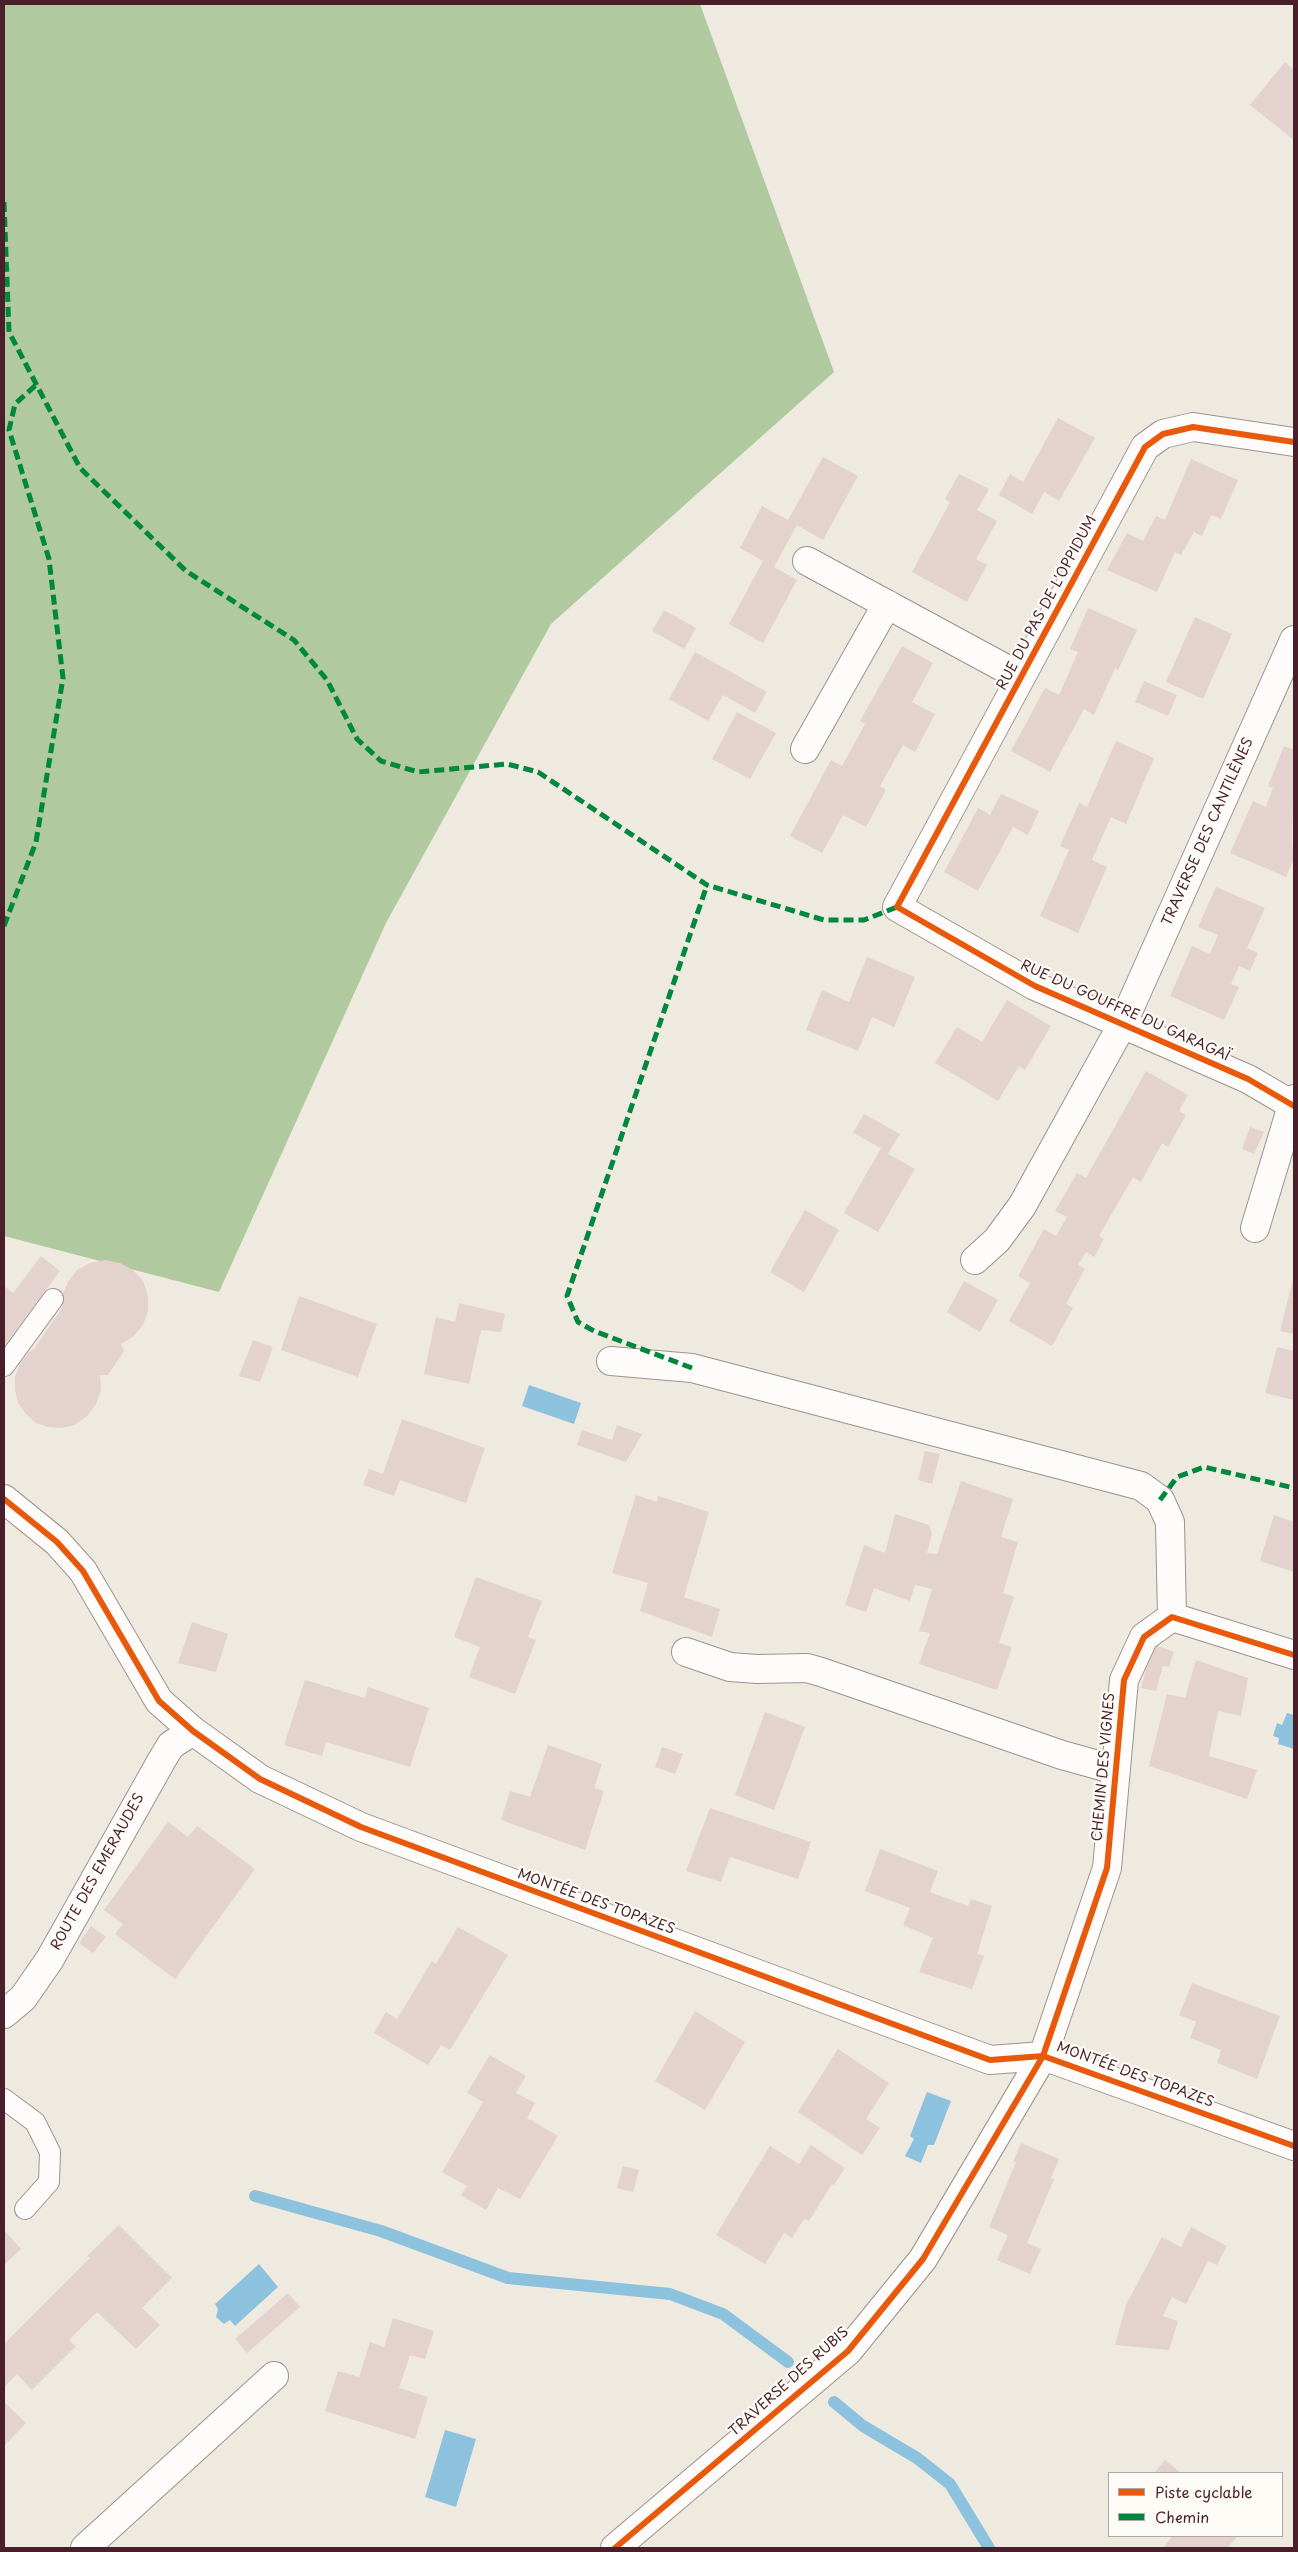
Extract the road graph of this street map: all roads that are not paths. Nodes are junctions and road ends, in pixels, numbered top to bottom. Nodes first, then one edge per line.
1 (1294, 442) edge
2 (807, 561) dead end
3 (886, 604) junction
4 (1294, 640) edge
5 (1021, 677) junction
6 (805, 748) dead end
7 (896, 907) joint
8 (1122, 1025) junction
9 (1294, 1103) edge
10 (1255, 1228) dead end
11 (975, 1260) dead end
12 (53, 1299) dead end
13 (611, 1361) dead end
14 (4, 1366) edge
15 (4, 1499) edge
16 (1172, 1617) junction
17 (686, 1652) dead end
18 (1294, 1654) edge
19 (192, 1731) junction
20 (1116, 1770) junction
21 (4, 2014) edge
22 (1044, 2056) junction
23 (4, 2099) edge
24 (1294, 2146) edge
25 (25, 2209) dead end
26 (274, 2376) dead end
27 (85, 2548) edge
28 (615, 2548) edge

1 - 5 street, RUE DU PAS DE L'OPPIDUM
2 - 3 street
3 - 5 street
3 - 6 street
4 - 8 street, TRAVERSE DES CANTILÈNES
5 - 7 street, RUE DU PAS DE L'OPPIDUM
7 - 8 street, RUE DU GOUFFRE DU GARAGAÏ
8 - 9 street, RUE DU GOUFFRE DU GARAGAÏ
8 - 11 street, TRAVERSE DES CANTILÈNES
9 - 10 street
12 - 14 lane
13 - 16 street
15 - 19 street, MONTÉE DES TOPAZES
16 - 18 street
16 - 20 street, CHEMIN DES VIGNES
17 - 20 street
19 - 21 street, ROUTE DES EMERAUDES
19 - 22 street, MONTÉE DES TOPAZES
20 - 22 street, CHEMIN DES VIGNES
22 - 24 street, MONTÉE DES TOPAZES
22 - 28 street, TRAVERSE DES RUBIS
23 - 25 lane
26 - 27 street

